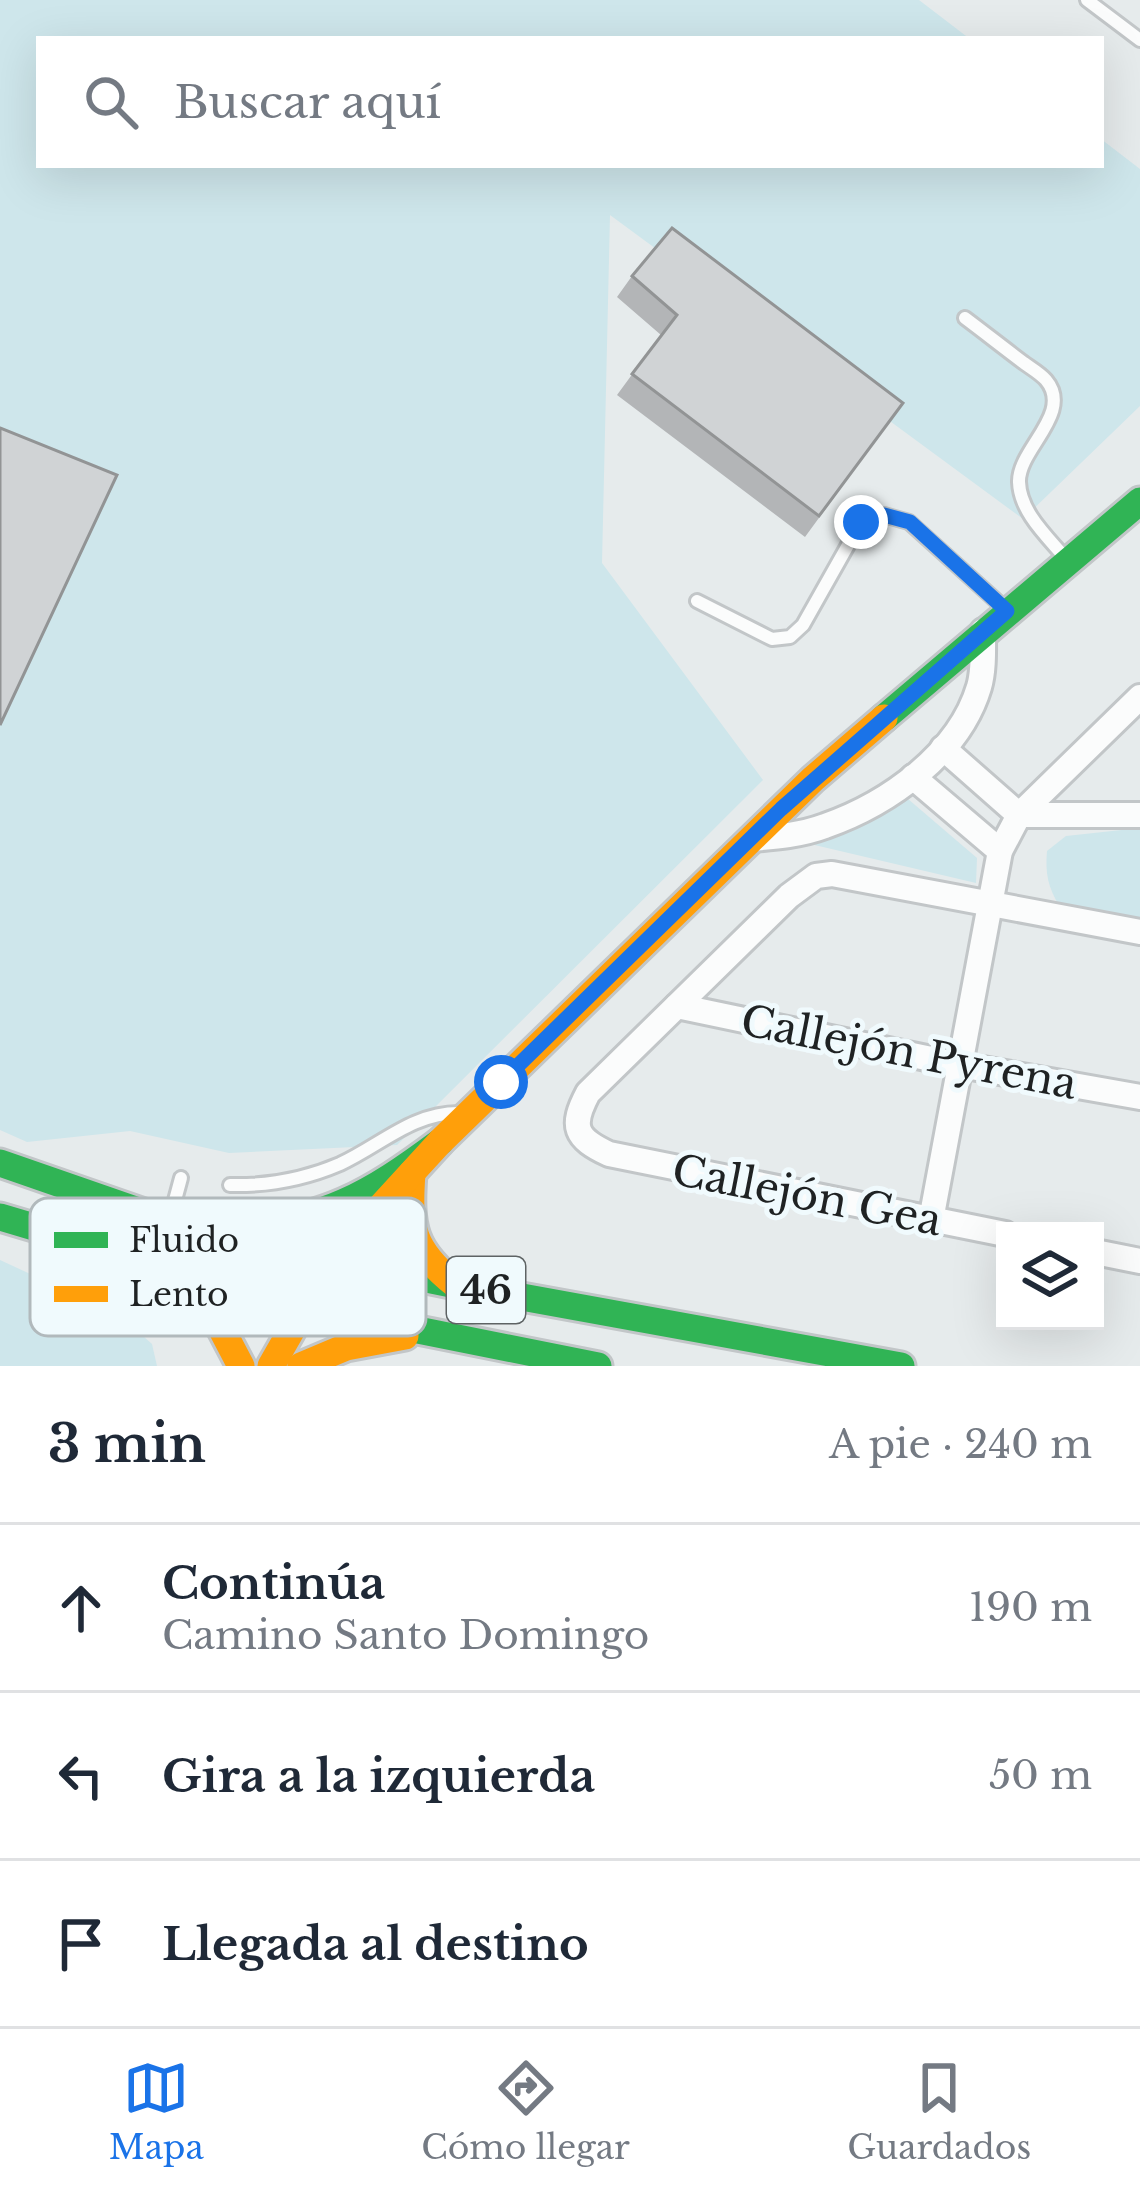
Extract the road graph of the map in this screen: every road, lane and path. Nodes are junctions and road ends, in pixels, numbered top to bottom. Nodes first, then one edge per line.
1 (1087, 0) edge
2 (1140, 40) edge
3 (965, 318) dead end
4 (1140, 501) edge
5 (1068, 560) junction
6 (698, 601) dead end
7 (1007, 611) junction
8 (983, 631) junction
9 (1140, 697) edge
10 (943, 748) junction
11 (913, 777) junction
12 (1018, 815) junction
13 (1140, 815) edge
14 (749, 839) junction
15 (1000, 851) junction
16 (990, 905) junction
17 (1140, 932) edge
18 (677, 1006) junction
19 (960, 1065) junction
20 (1140, 1097) edge
21 (470, 1113) junction
22 (440, 1142) junction
23 (0, 1163) edge
24 (412, 1173) junction
25 (181, 1178) dead end
26 (230, 1185) dead end
27 (103, 1198) edge
28 (179, 1198) edge
29 (362, 1198) edge
30 (391, 1198) edge
31 (410, 1198) edge
32 (0, 1217) edge
33 (931, 1220) junction
34 (30, 1226) edge
35 (996, 1232) edge
36 (1104, 1254) edge
37 (426, 1257) edge
38 (1140, 1261) edge
39 (426, 1285) edge
40 (456, 1285) junction
41 (536, 1299) junction
42 (426, 1300) edge
43 (426, 1328) edge
44 (435, 1332) junction
45 (426, 1333) edge
46 (229, 1336) edge
47 (288, 1336) edge
48 (405, 1336) edge
49 (586, 1364) edge
50 (241, 1366) edge
51 (271, 1366) edge
52 (301, 1366) edge
53 (543, 1366) edge
54 (901, 1366) edge

1 - 2 lane
3 - 5 lane
4 - 5 main road
5 - 7 main road
6 - 7 lane
7 - 8 main road
8 - 10 street
8 - 14 main road
9 - 12 street
10 - 11 street
10 - 12 street
11 - 14 street
11 - 15 street
12 - 13 street
12 - 15 street
14 - 21 main road
15 - 16 street
16 - 17 street
16 - 18 street
16 - 19 street
18 - 19 street, Callejón Pyrena
18 - 33 street, Callejón Gea
19 - 20 street, Callejón Pyrena
19 - 33 street
21 - 22 main road
21 - 26 lane
22 - 24 main road
22 - 29 main road
23 - 27 main road, 46
24 - 30 main road
24 - 31 main road
25 - 28 lane
32 - 34 main road, 46
33 - 35 street, Callejón Gea
36 - 38 street
37 - 40 main road
39 - 40 main road, 46
40 - 41 main road, 46
41 - 42 main road
41 - 54 main road, 46
43 - 44 main road, 46
44 - 45 main road
44 - 49 main road, 46
46 - 50 main road
47 - 51 main road
48 - 52 main road
49 - 53 main road

